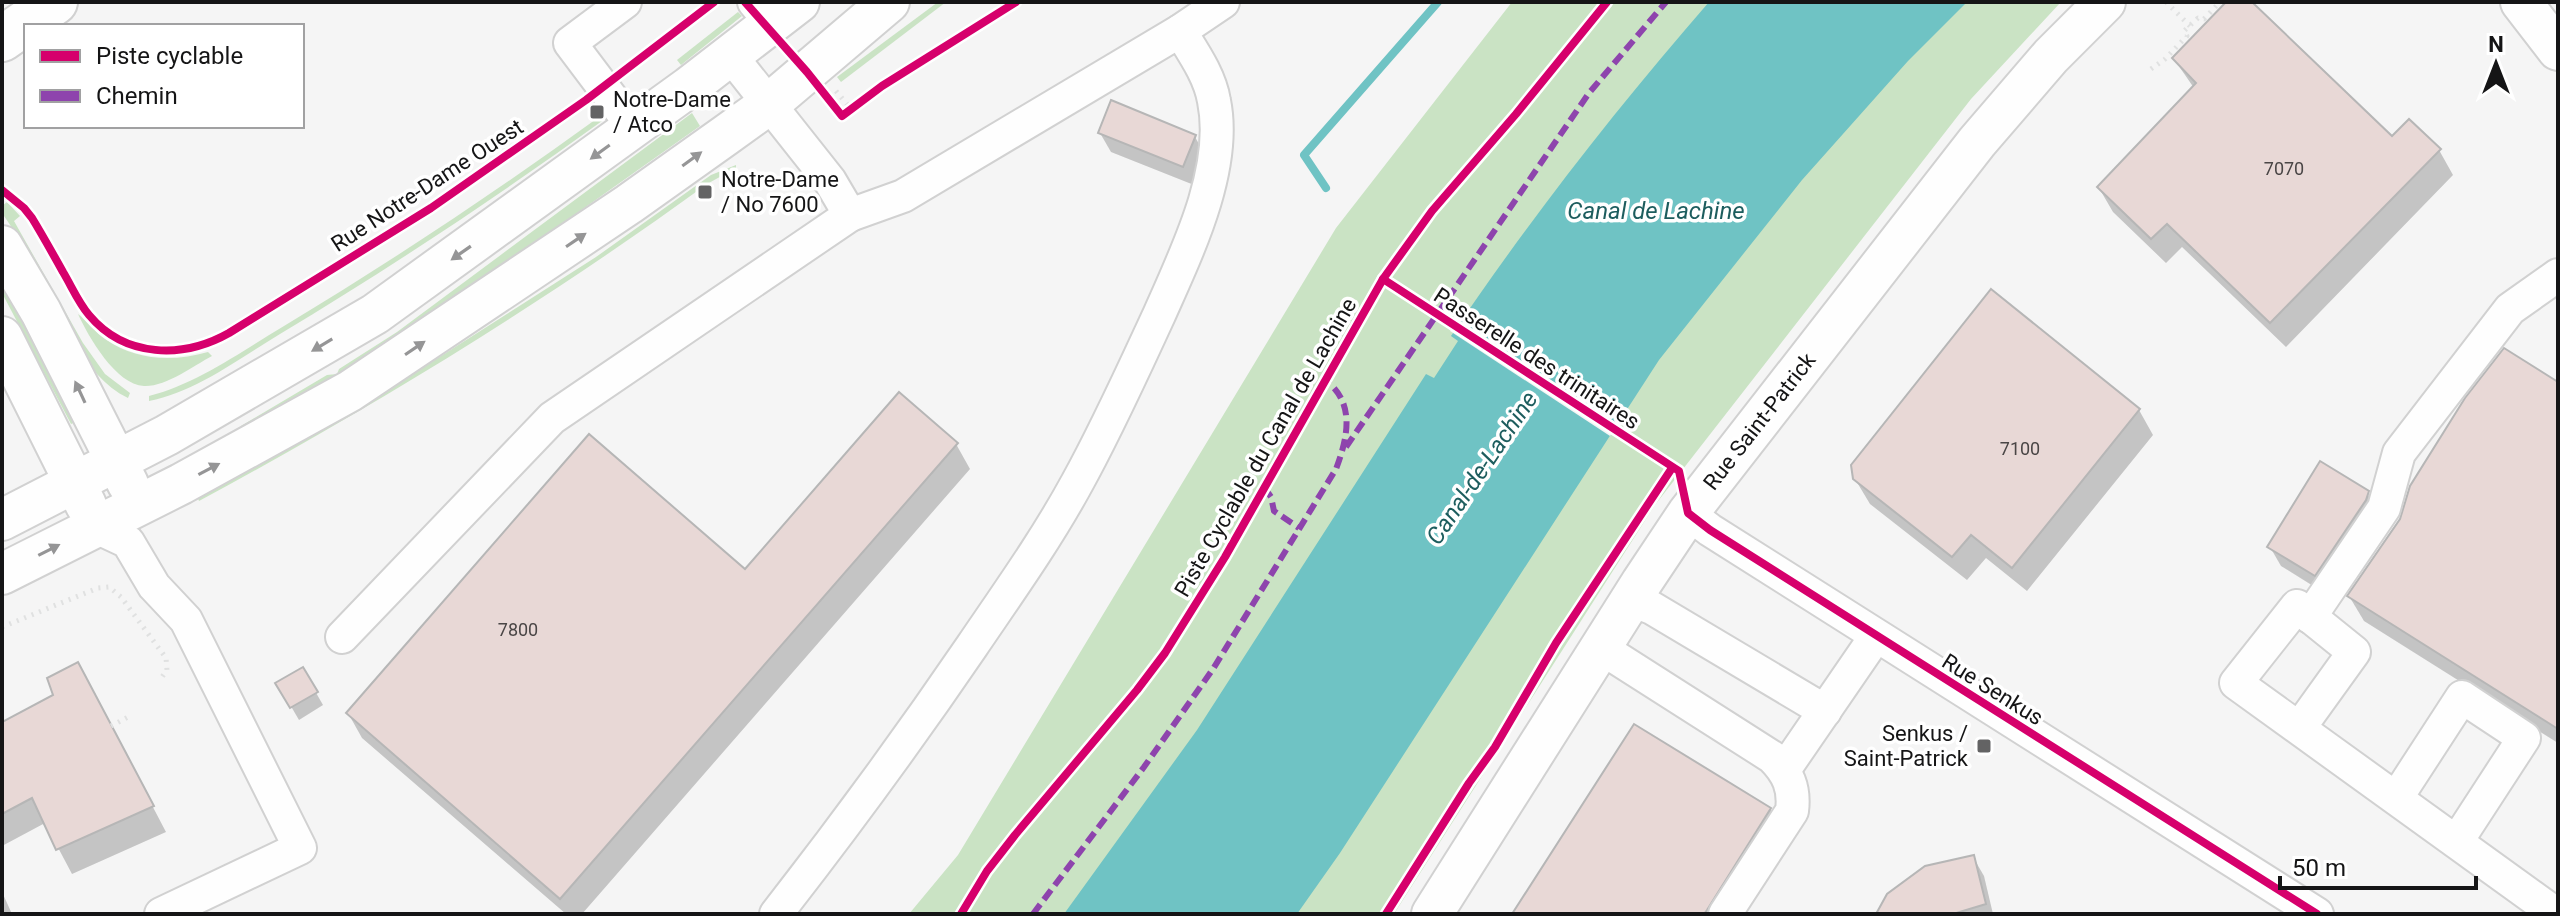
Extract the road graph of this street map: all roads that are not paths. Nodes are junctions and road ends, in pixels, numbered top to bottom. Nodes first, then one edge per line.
1 (24, 2) edge
2 (55, 2) edge
3 (625, 2) edge
4 (889, 2) edge
5 (1223, 2) edge
6 (2105, 2) edge
7 (2521, 2) edge
8 (775, 9) edge
9 (2, 22) edge
10 (1180, 31) junction
11 (2, 39) edge
12 (2558, 50) edge
13 (731, 56) junction
14 (769, 104) junction
15 (634, 128) junction
16 (850, 215) junction
17 (2, 246) edge
18 (2558, 275) edge
19 (2, 337) edge
20 (115, 461) junction
21 (75, 483) junction
22 (1688, 513) junction
23 (2, 520) edge
24 (121, 524) junction
25 (2, 574) edge
26 (1631, 600) junction
27 (2310, 617) junction
28 (1876, 636) junction
29 (342, 637) dead end
30 (1601, 648) junction
31 (1825, 711) junction
32 (2300, 727) junction
33 (1784, 770) junction
34 (2397, 797) junction
35 (2457, 841) junction
36 (161, 914) edge
37 (776, 914) edge
38 (1432, 914) edge
39 (1725, 914) edge
40 (2317, 914) edge
41 (2556, 914) edge

1 - 9 highway
2 - 11 highway
3 - 15 street
4 - 14 main road
5 - 10 street
6 - 22 main road, Rue Saint-Patrick
7 - 12 main road
8 - 13 main road
10 - 16 street
10 - 37 street
13 - 14 street
13 - 15 main road
14 - 16 street
24 -> 14 main road
15 -> 20 main road
16 - 29 street
20 -> 17 main road
18 - 27 street
19 - 21 main road
20 - 21 main road
20 - 24 main road
21 - 23 main road
21 - 24 main road
22 - 26 main road, Rue Saint-Patrick
22 - 28 street, Rue Senkus
25 -> 24 main road
24 - 36 street
26 - 30 main road, Rue Saint-Patrick
26 - 31 street
27 - 32 street
27 - 32 street
28 - 31 street
28 - 40 street, Rue Senkus
30 - 33 street
30 - 38 main road, Rue Saint-Patrick
31 - 33 street
32 - 34 street
33 - 39 street
34 - 35 street
34 - 35 street
35 - 41 street

